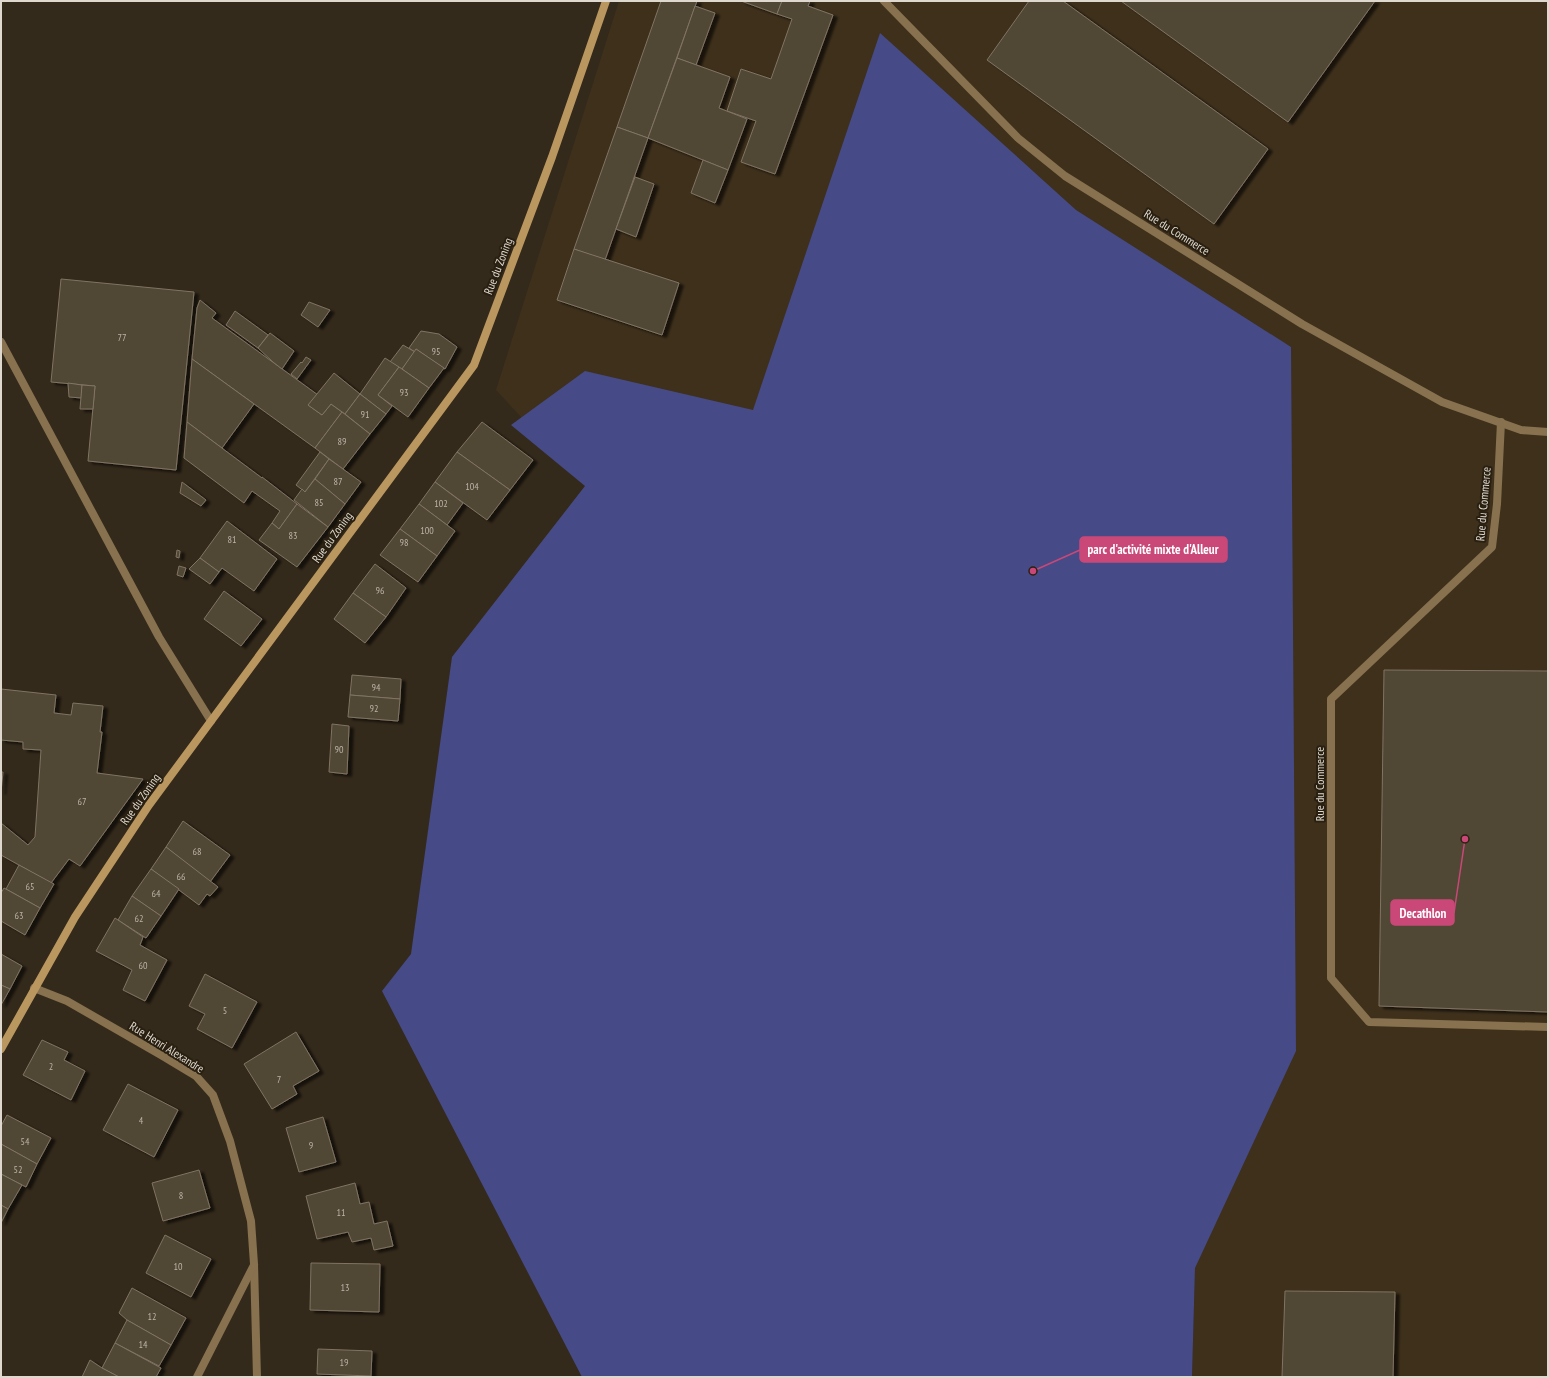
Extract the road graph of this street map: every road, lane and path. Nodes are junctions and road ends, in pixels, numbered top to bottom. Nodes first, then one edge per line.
1 (606, 1) edge
2 (884, 1) edge
3 (1, 342) edge
4 (1500, 422) junction
5 (1548, 432) edge
6 (211, 722) junction
7 (34, 988) junction
8 (1548, 1027) edge
9 (1, 1049) edge
10 (254, 1264) junction
11 (197, 1377) edge
12 (257, 1377) edge

1 - 6 street, Rue du Zoning
2 - 4 street, Rue du Commerce
3 - 6 street
4 - 5 street, Rue du Commerce
4 - 8 street, Rue du Commerce
6 - 7 street, Rue du Zoning
7 - 9 street, Rue du Zoning
7 - 10 street, Rue Henri Alexandre
10 - 11 street
10 - 12 street, Rue Henri Alexandre

